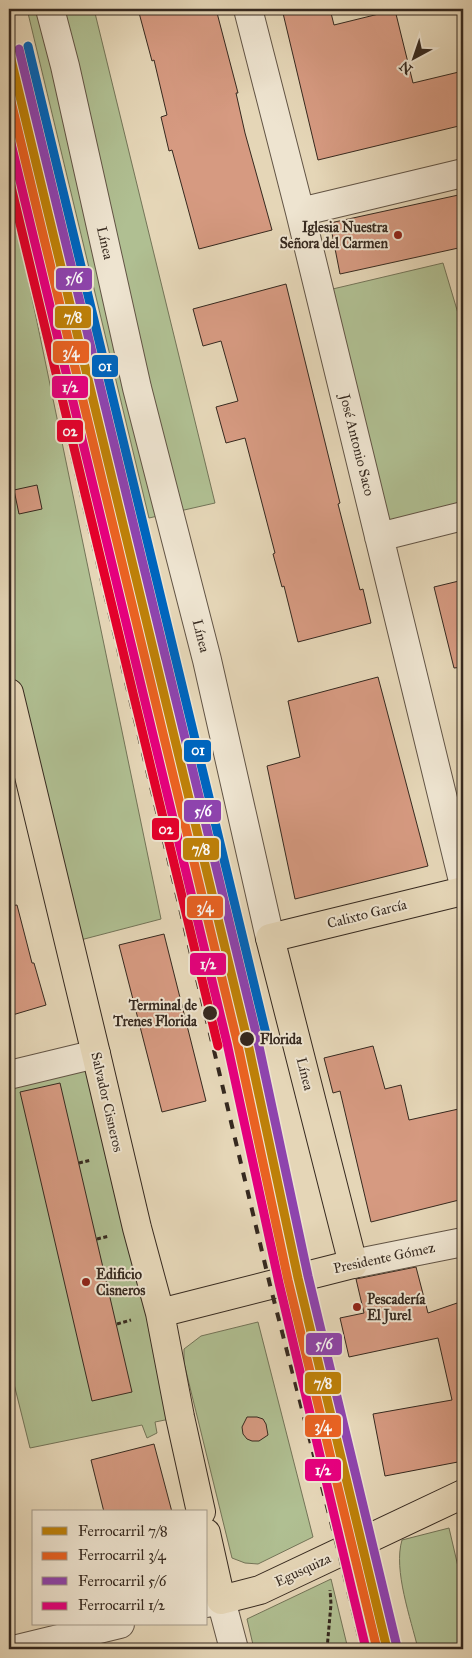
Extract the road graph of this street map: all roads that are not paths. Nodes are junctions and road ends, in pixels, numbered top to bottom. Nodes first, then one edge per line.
1 (50, 9) edge
2 (248, 9) edge
3 (463, 173) edge
4 (300, 212) junction
5 (463, 516) edge
6 (379, 537) junction
7 (9, 693) edge
8 (463, 881) edge
9 (463, 891) edge
10 (270, 938) junction
11 (96, 1054) junction
12 (9, 1075) edge
13 (463, 1242) edge
14 (353, 1264) junction
15 (160, 1313) junction
16 (463, 1494) edge
17 (201, 1510) edge
18 (208, 1550) edge
19 (214, 1602) edge
20 (112, 1626) edge
21 (17, 1649) edge
22 (234, 1649) edge

1 - 10 street, Línea
2 - 4 street, José Antonio Saco
3 - 4 street
4 - 6 street, José Antonio Saco
5 - 6 street
6 - 8 street, José Antonio Saco
7 - 11 main road, Salvador Cisneros
9 - 10 main road, Calixto García
10 - 14 main road, Línea
11 - 12 street
11 - 15 main road, Salvador Cisneros
13 - 14 street, Presidente Gómez
14 - 15 main road, Presidente Gómez
15 - 17 main road, Salvador Cisneros
16 - 19 main road, Egusquiza
18 - 19 main road
19 - 22 street
20 - 21 street

